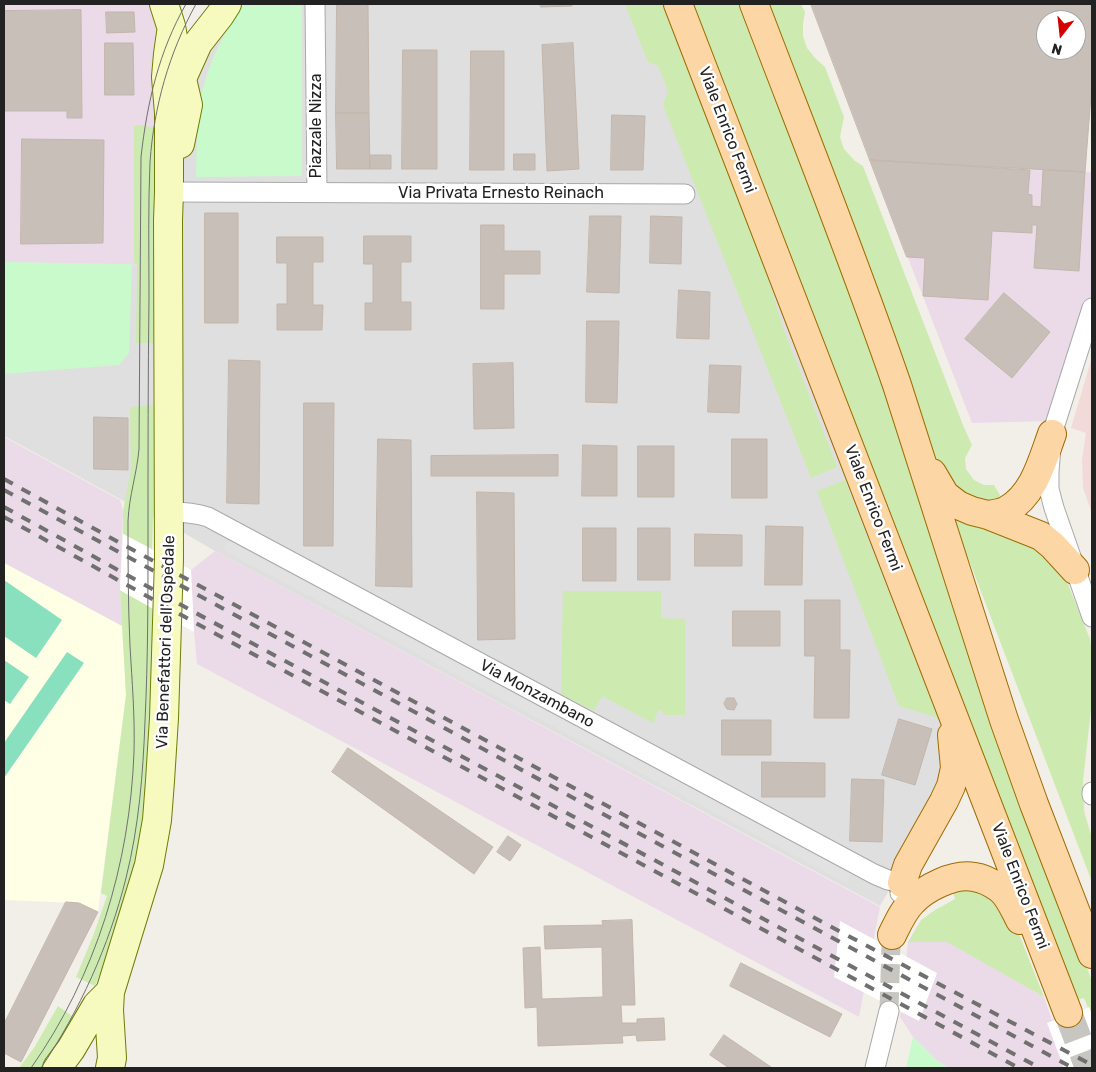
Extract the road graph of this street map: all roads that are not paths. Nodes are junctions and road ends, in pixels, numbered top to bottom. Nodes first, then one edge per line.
1 (164, 4) edge
2 (316, 4) edge
3 (678, 4) edge
4 (754, 4) edge
5 (223, 10) edge
6 (171, 33) junction
7 (182, 78) junction
8 (178, 109) junction
9 (169, 192) junction
10 (316, 192) junction
11 (685, 194) dead end
12 (1092, 308) edge
13 (1052, 434) junction
14 (917, 448) junction
15 (170, 512) junction
16 (988, 515) junction
17 (1075, 570) junction
18 (1092, 617) edge
19 (948, 701) junction
20 (902, 883) junction
21 (891, 939) joint
22 (1092, 954) edge
23 (110, 992) junction
24 (889, 1010) tunnel mouth
25 (64, 1058) edge
26 (111, 1065) edge
27 (875, 1068) edge

1 - 5 main road
1 - 6 main road
2 - 10 street, Piazzale Nizza
3 - 19 main road, Viale Enrico Fermi
4 - 14 main road
5 - 7 main road
5 - 8 main road
6 - 7 main road
6 - 8 main road
7 - 8 main road
8 - 9 main road, Via Benefattori dell'Ospedale
9 - 10 street, Piazzale Nizza
9 - 15 main road, Via Benefattori dell'Ospedale
10 - 11 street, Via Privata Ernesto Reinach
12 - 13 street
13 - 16 main road
13 - 17 street
14 - 16 main road
14 - 22 main road
15 - 20 street, Via Monzambano
15 - 23 main road, Via Benefattori dell'Ospedale
16 - 17 main road
17 - 18 street
19 - 20 main road
19 - 21 main road, Viale Enrico Fermi
20 - 21 street
23 - 25 main road, Via Benefattori dell'Ospedale
23 - 26 main road
24 - 27 street
25 - 26 main road

